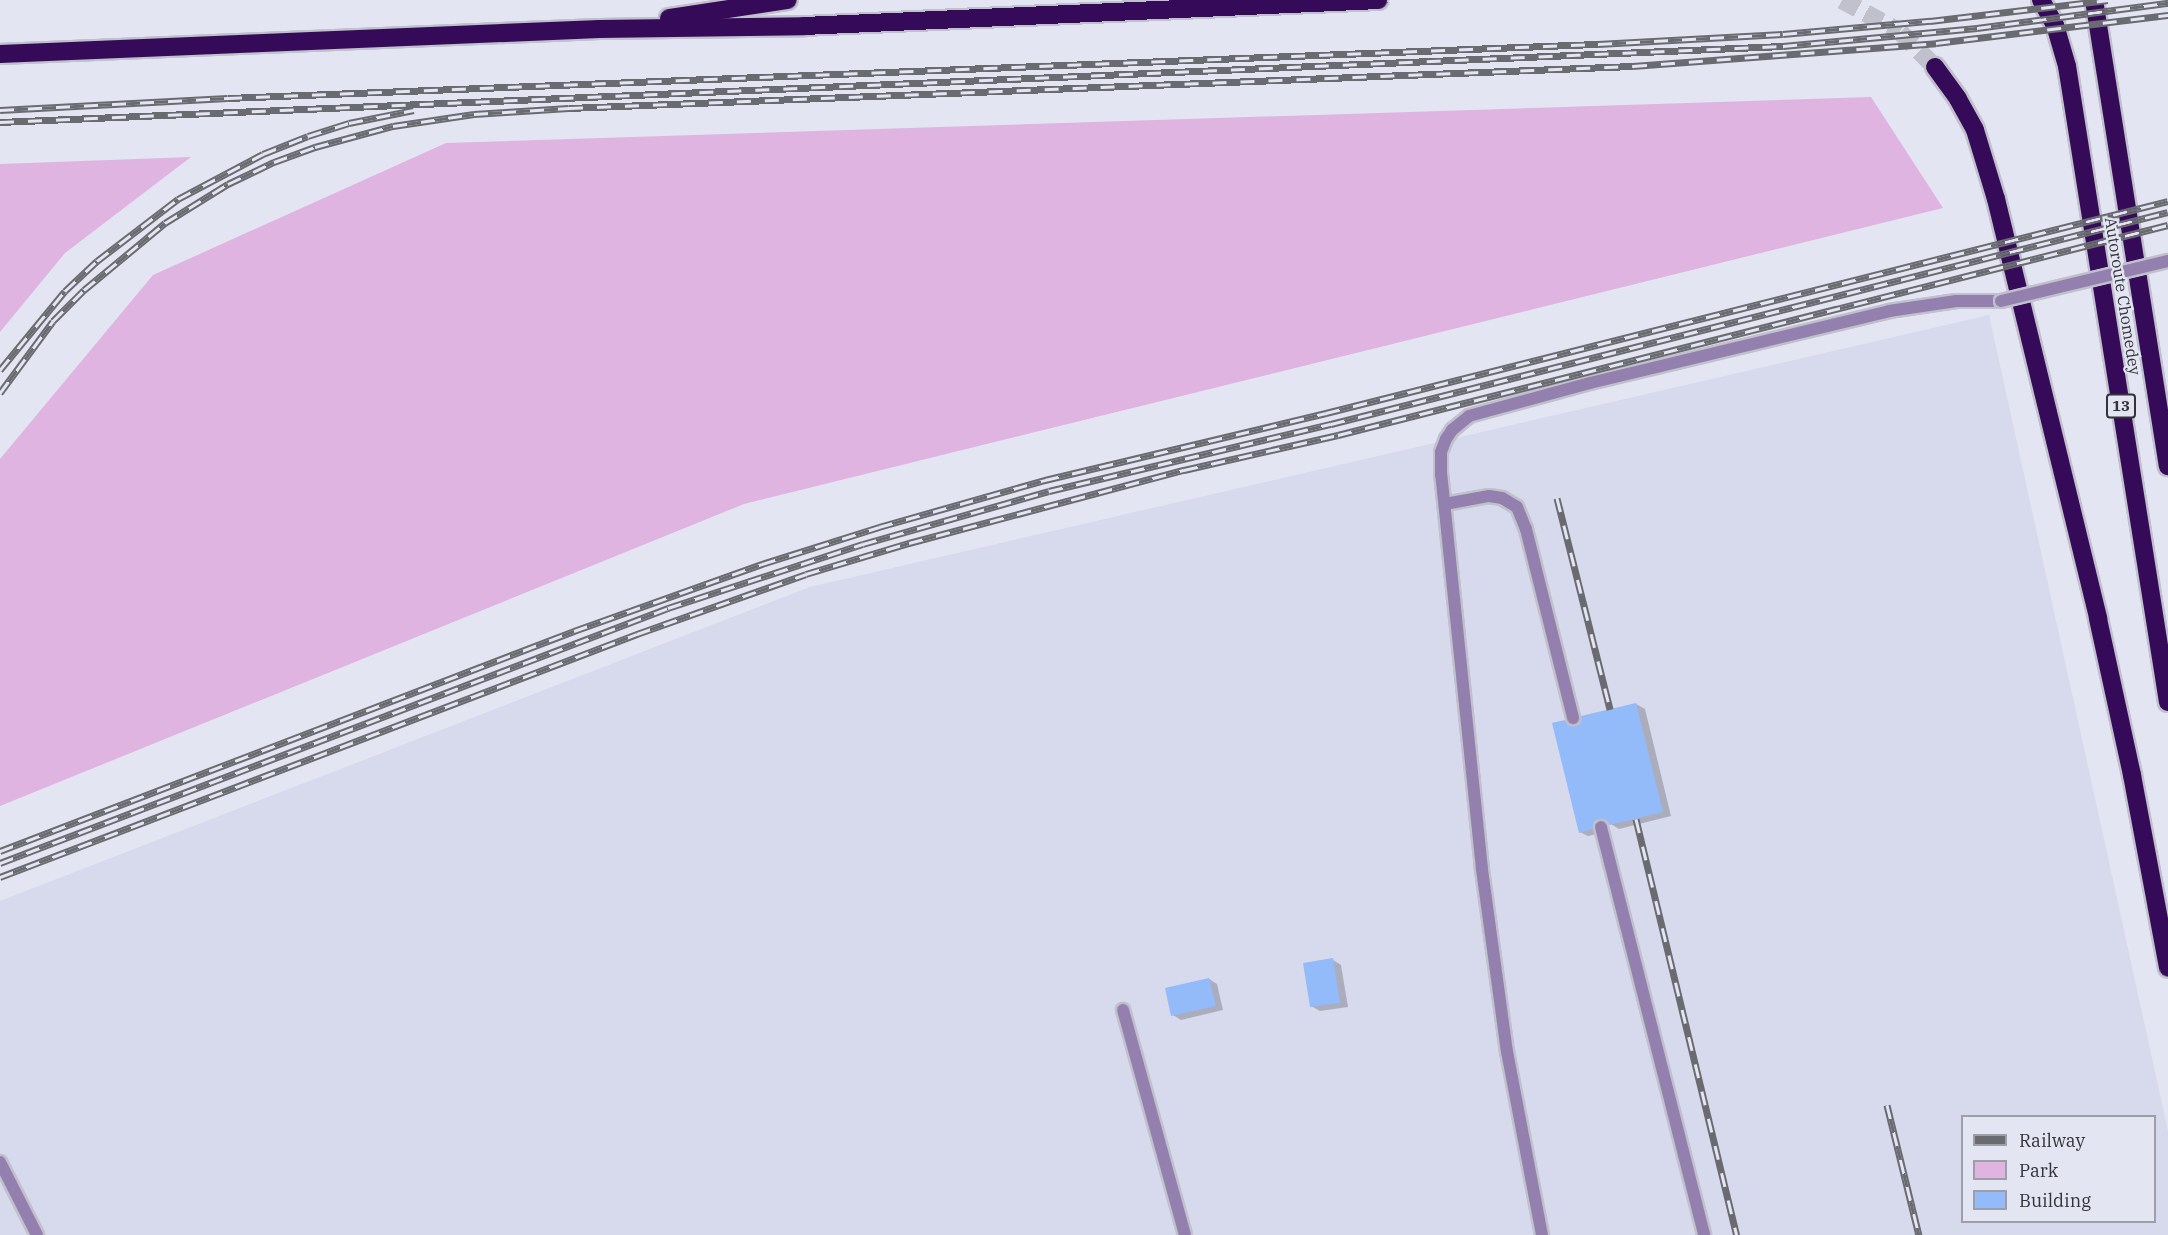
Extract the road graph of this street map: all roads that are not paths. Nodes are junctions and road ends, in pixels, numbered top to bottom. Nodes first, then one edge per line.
1 (788, 0) edge
2 (1378, 0) edge
3 (2041, 0) edge
4 (2094, 0) edge
5 (599, 29) junction
6 (0, 54) edge
7 (1935, 67) tunnel mouth
8 (2168, 261) edge
9 (2168, 466) edge
10 (1445, 504) junction
11 (2168, 702) edge
12 (1574, 718) dead end
13 (1601, 827) dead end
14 (2168, 968) edge
15 (1123, 1010) dead end
16 (0, 1162) edge
17 (37, 1235) edge
18 (1185, 1235) edge
19 (1542, 1235) edge
20 (1704, 1235) edge

1 - 5 highway
2 - 5 highway
3 - 11 highway, Autoroute Chomedey / 13
4 - 9 highway, Autoroute Chomedey / 13
5 - 6 highway
7 - 14 highway
8 - 10 lane, bridge
10 - 12 lane
10 - 19 lane
13 - 20 lane
15 - 18 lane
16 - 17 lane

